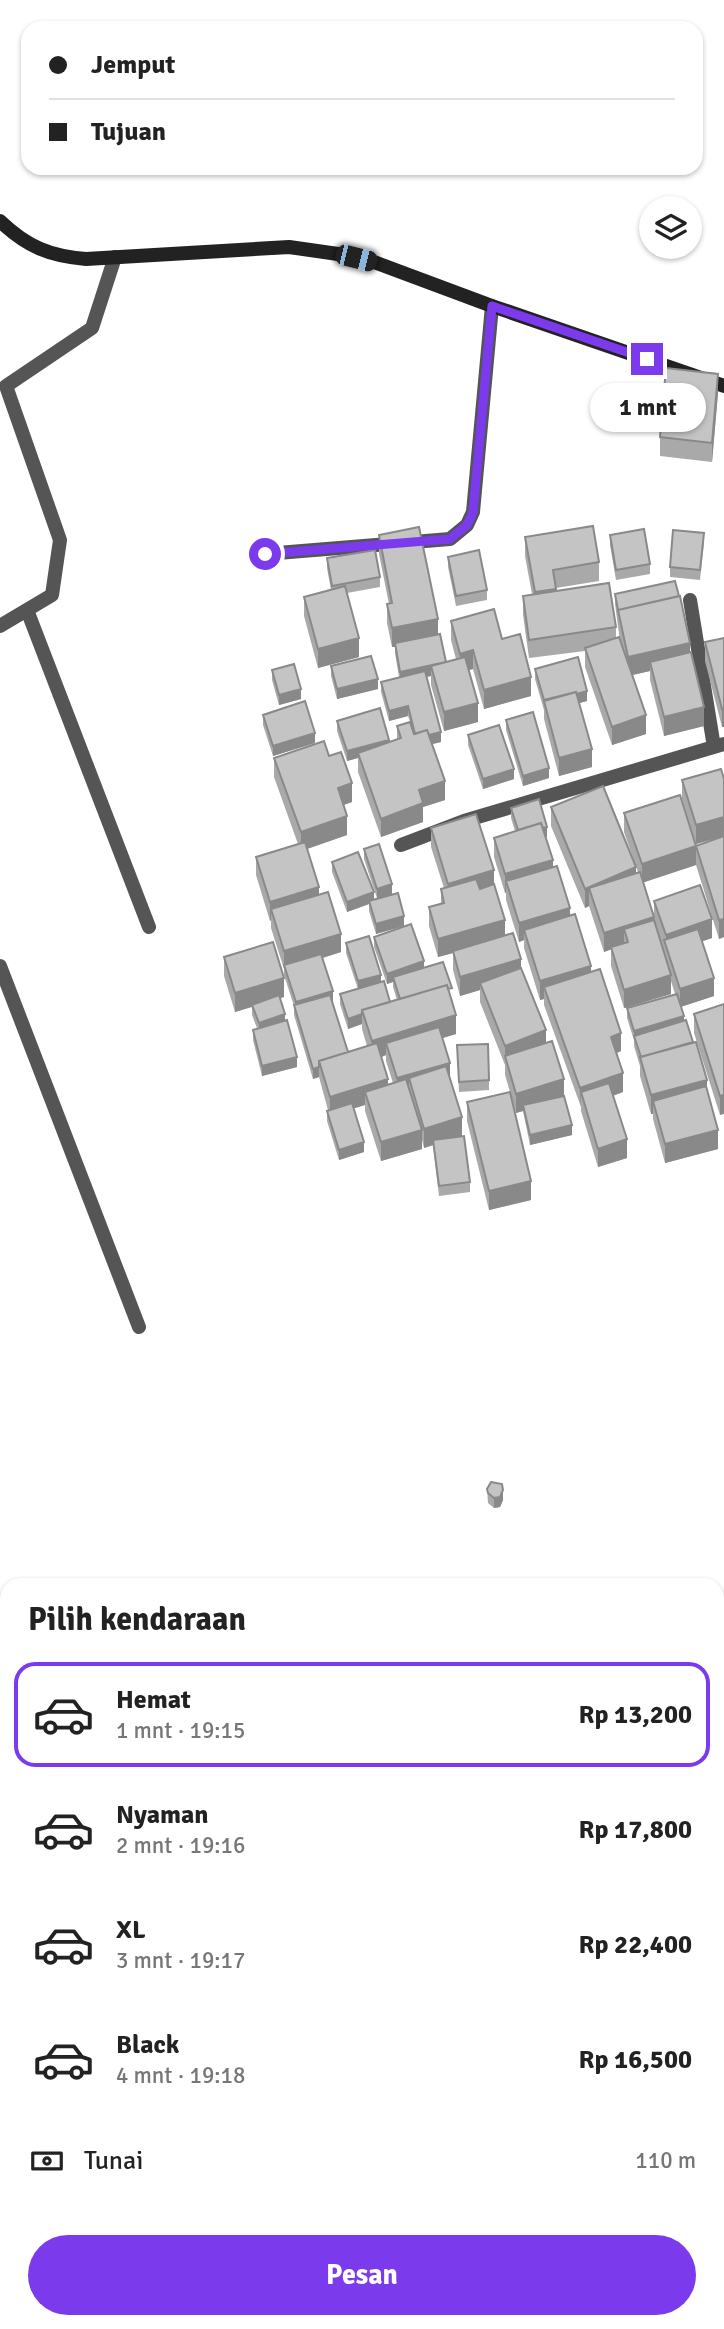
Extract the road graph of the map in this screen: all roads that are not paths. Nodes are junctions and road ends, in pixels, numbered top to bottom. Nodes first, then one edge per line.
1 (0, 221) edge
2 (115, 257) junction
3 (492, 306) junction
4 (724, 386) edge
5 (265, 554) dead end
6 (690, 600) dead end
7 (27, 610) junction
8 (0, 626) edge
9 (719, 746) edge
10 (401, 845) dead end
11 (149, 926) dead end
12 (0, 965) edge
13 (139, 1327) dead end

1 - 2 street
2 - 3 street
2 - 7 street
3 - 4 street
3 - 5 street
6 - 9 street
7 - 8 street
7 - 11 street
9 - 10 street
12 - 13 street

